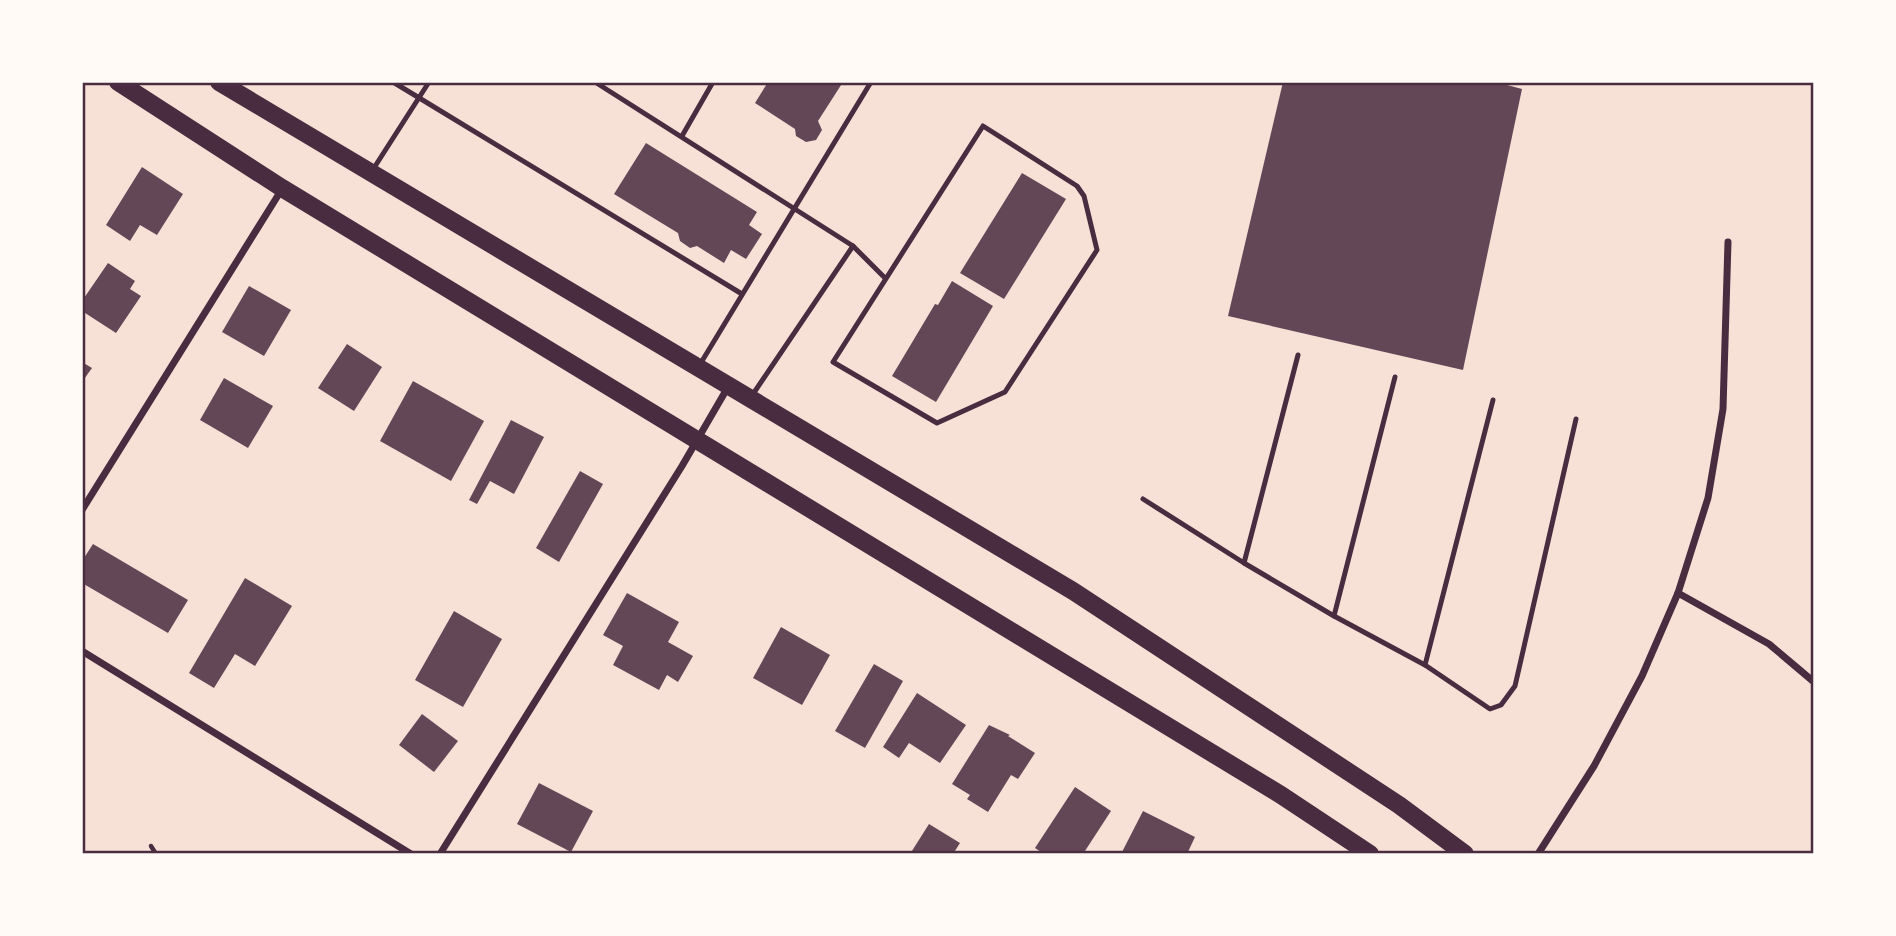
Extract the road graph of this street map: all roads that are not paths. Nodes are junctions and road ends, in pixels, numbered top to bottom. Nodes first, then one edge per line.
1 (118, 82) edge
2 (219, 82) edge
3 (393, 82) edge
4 (429, 82) edge
5 (595, 82) edge
6 (713, 82) edge
7 (871, 82) edge
8 (419, 98) junction
9 (682, 136) junction
10 (372, 172) junction
11 (282, 188) junction
12 (794, 210) junction
13 (1728, 242) dead end
14 (853, 246) junction
15 (885, 278) junction
16 (742, 294) junction
17 (1298, 355) dead end
18 (697, 369) junction
19 (1395, 377) dead end
20 (728, 387) junction
21 (749, 400) junction
22 (1493, 400) dead end
23 (1576, 419) dead end
24 (695, 441) junction
25 (1143, 499) dead end
26 (82, 510) edge
27 (1244, 564) junction
28 (1678, 593) junction
29 (1334, 616) junction
30 (82, 651) edge
31 (1425, 665) junction
32 (1814, 682) edge
33 (411, 854) edge
34 (440, 854) edge
35 (1370, 854) edge
36 (1465, 854) edge
37 (1538, 854) edge

1 - 11 main road
2 - 10 main road
3 - 8 lane
4 - 8 lane
5 - 9 lane
6 - 9 lane
7 - 12 lane
8 - 10 lane
8 - 16 lane
9 - 12 lane
10 - 18 main road
11 - 24 main road
11 - 26 street
12 - 14 lane
12 - 16 lane
13 - 28 street
14 - 15 lane
14 - 21 lane
15 - 15 lane
16 - 18 lane
17 - 27 lane
18 - 20 main road
19 - 29 lane
20 - 21 main road
20 - 24 street
21 - 36 main road
22 - 31 lane
23 - 31 lane
24 - 34 street
24 - 35 main road
25 - 27 lane
27 - 29 lane
28 - 32 street
28 - 37 street
29 - 31 lane
30 - 33 street

